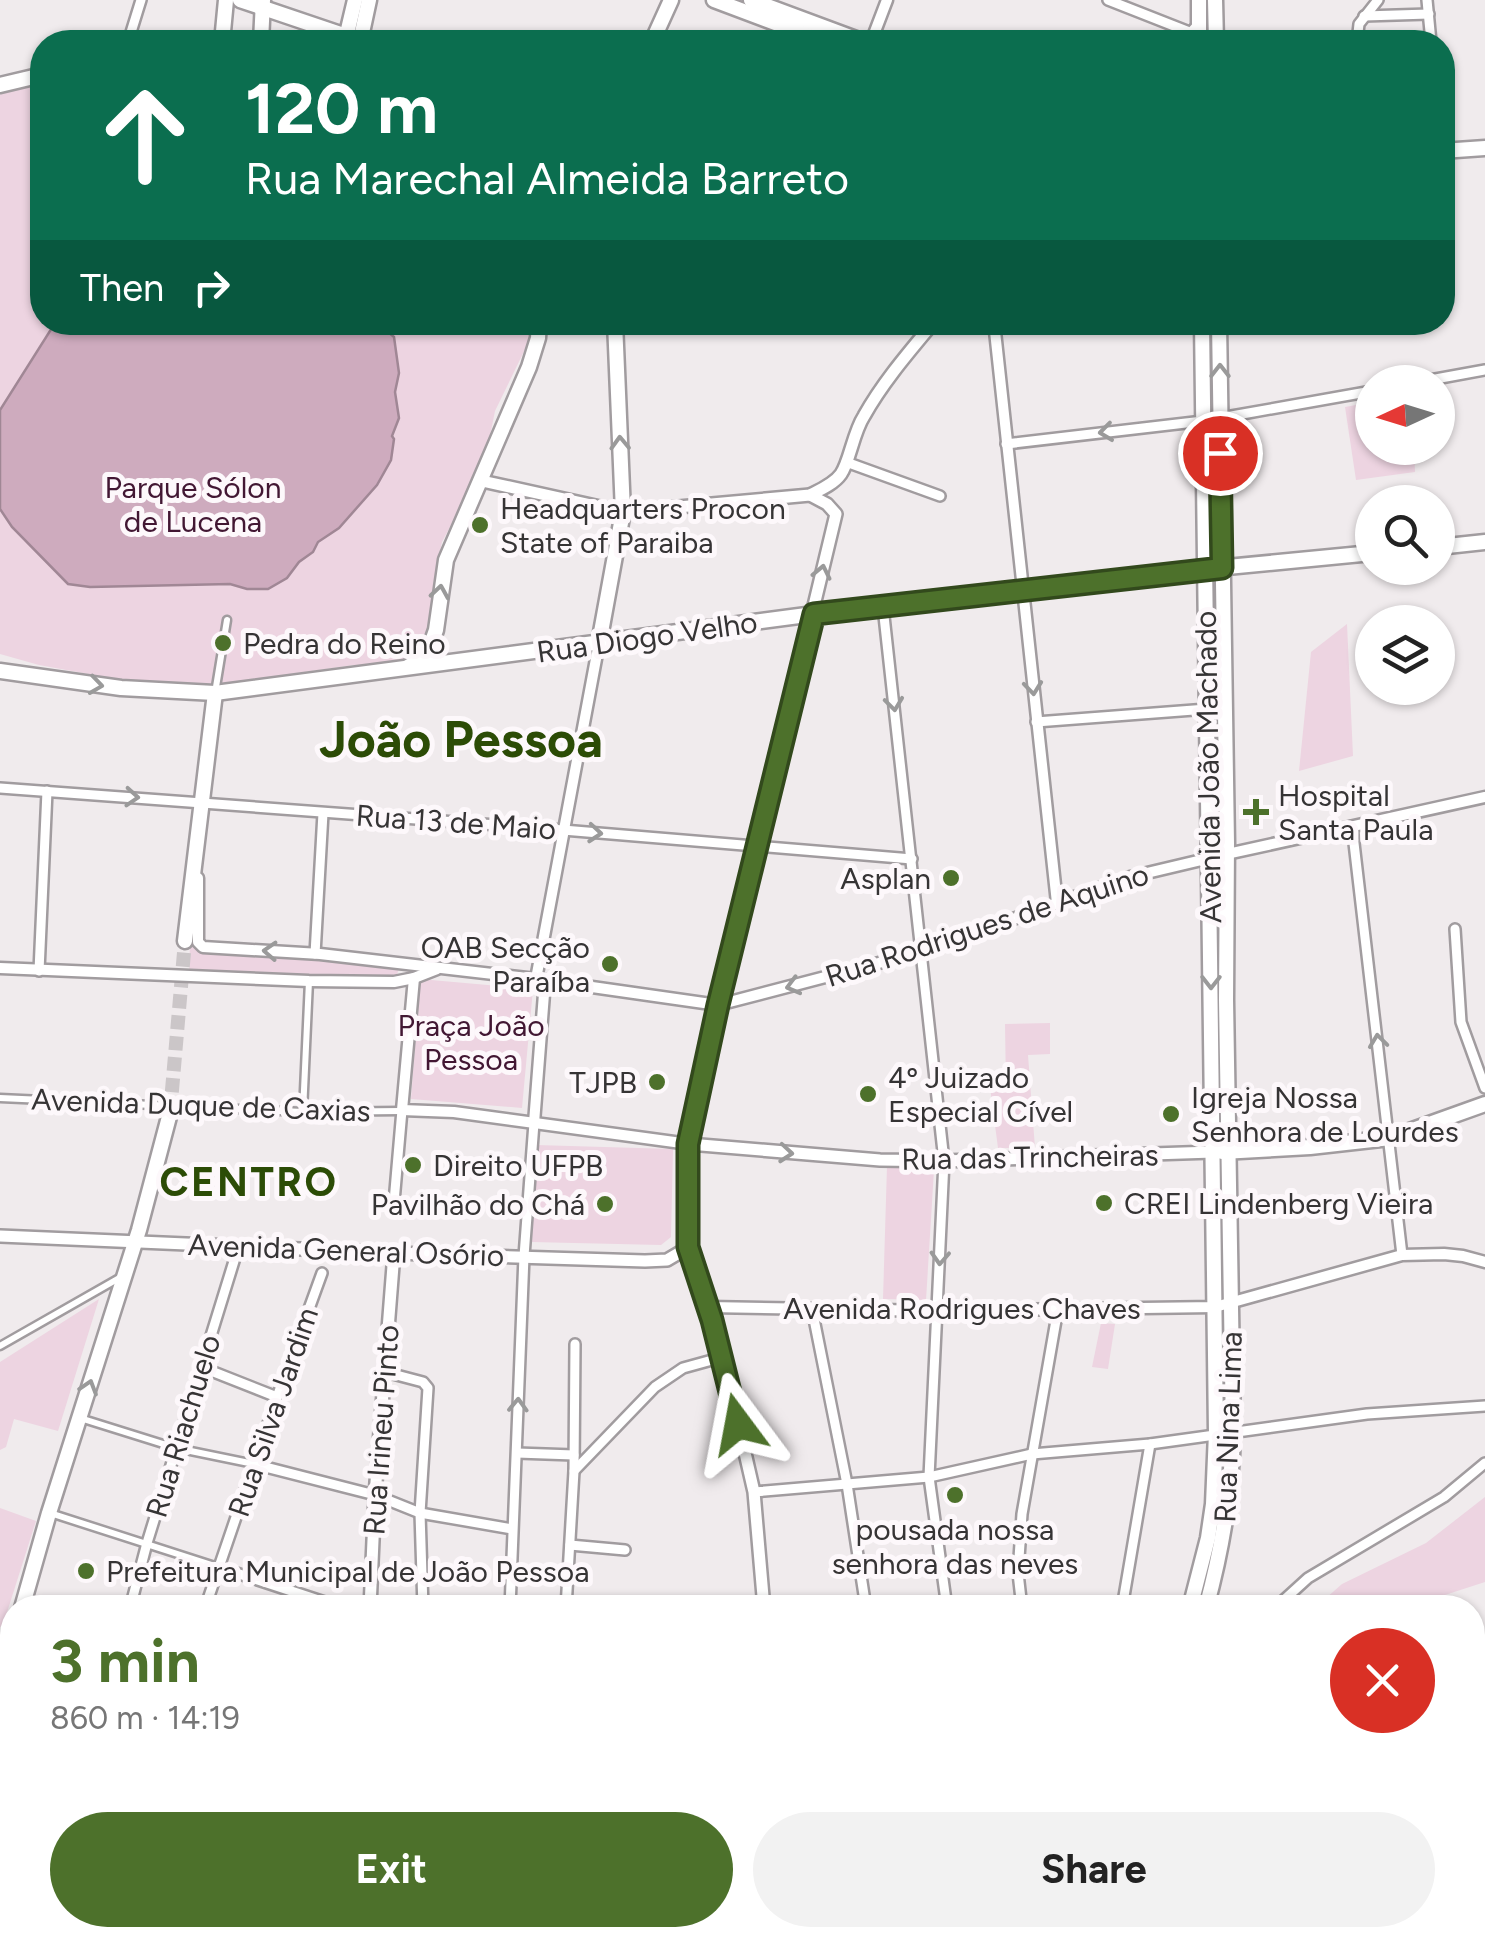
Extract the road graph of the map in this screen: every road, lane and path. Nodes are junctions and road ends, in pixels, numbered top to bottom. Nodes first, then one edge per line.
1 (141, 0) edge
2 (226, 0) edge
3 (240, 0) edge
4 (355, 0) edge
5 (369, 0) edge
6 (671, 0) edge
7 (714, 0) edge
8 (751, 0) edge
9 (887, 0) edge
10 (1108, 0) edge
11 (1199, 0) edge
12 (1378, 0) edge
13 (1427, 0) edge
14 (263, 4) edge
15 (1219, 4) edge
16 (1429, 14) junction
17 (1364, 16) junction
18 (132, 30) edge
19 (224, 30) edge
20 (262, 30) edge
21 (328, 30) edge
22 (355, 30) edge
23 (359, 30) edge
24 (657, 30) edge
25 (794, 30) edge
26 (835, 30) edge
27 (873, 30) edge
28 (1180, 30) edge
29 (1195, 30) edge
30 (1217, 30) edge
31 (1358, 30) edge
32 (1430, 30) edge
33 (30, 78) edge
34 (0, 85) edge
35 (1485, 148) edge
36 (1455, 150) edge
37 (537, 335) edge
38 (615, 335) edge
39 (923, 335) edge
40 (995, 335) edge
41 (1202, 335) edge
42 (1220, 335) edge
43 (1485, 370) edge
44 (1455, 375) edge
45 (1355, 394) edge
46 (1220, 418) junction
47 (1202, 421) junction
48 (1006, 444) junction
49 (846, 462) junction
50 (482, 481) junction
51 (810, 496) junction
52 (940, 496) dead end
53 (623, 512) junction
54 (1485, 542) edge
55 (1455, 545) edge
56 (1355, 555) edge
57 (1222, 568) junction
58 (1206, 570) junction
59 (1022, 591) junction
60 (883, 607) junction
61 (814, 614) junction
62 (227, 620) dead end
63 (599, 643) junction
64 (398, 670) junction
65 (0, 671) edge
66 (215, 693) junction
67 (1207, 709) junction
68 (1036, 722) junction
69 (0, 788) edge
70 (48, 791) junction
71 (1485, 798) edge
72 (202, 802) junction
73 (323, 812) junction
74 (1352, 826) junction
75 (564, 830) junction
76 (757, 847) junction
77 (1227, 854) junction
78 (1210, 858) junction
79 (912, 860) junction
80 (1057, 904) junction
81 (1455, 929) dead end
82 (191, 942) joint
83 (921, 952) junction
84 (315, 954) junction
85 (0, 968) edge
86 (437, 969) junction
87 (39, 971) junction
88 (414, 978) junction
89 (540, 980) junction
90 (309, 981) junction
91 (718, 1005) junction
92 (1485, 1088) edge
93 (0, 1098) edge
94 (1485, 1104) edge
95 (402, 1110) junction
96 (302, 1112) junction
97 (170, 1113) tunnel mouth
98 (534, 1123) junction
99 (1390, 1138) junction
100 (688, 1144) junction
101 (1213, 1152) junction
102 (1230, 1152) junction
103 (944, 1160) junction
104 (394, 1202) dead end
105 (0, 1236) edge
106 (135, 1242) junction
107 (239, 1246) junction
108 (688, 1247) junction
109 (394, 1253) junction
110 (1402, 1255) junction
111 (524, 1256) junction
112 (1485, 1262) edge
113 (322, 1273) dead end
114 (122, 1276) junction
115 (1232, 1304) junction
116 (1214, 1307) junction
117 (709, 1308) junction
118 (812, 1309) junction
119 (1058, 1309) junction
120 (937, 1311) junction
121 (575, 1344) dead end
122 (0, 1346) edge
123 (722, 1357) junction
124 (200, 1367) junction
125 (386, 1372) junction
126 (276, 1397) junction
127 (1485, 1406) edge
128 (79, 1418) junction
129 (1234, 1431) junction
130 (1216, 1433) junction
131 (1150, 1444) junction
132 (176, 1448) junction
133 (516, 1453) junction
134 (1032, 1454) junction
135 (574, 1455) junction
136 (1485, 1463) edge
137 (254, 1464) junction
138 (574, 1472) junction
139 (929, 1477) junction
140 (848, 1484) junction
141 (754, 1492) junction
142 (375, 1496) junction
143 (49, 1513) junction
144 (420, 1513) junction
145 (512, 1529) junction
146 (147, 1543) junction
147 (570, 1545) junction
148 (625, 1550) dead end
149 (218, 1568) junction
150 (300, 1594) joint
151 (26, 1595) edge
152 (133, 1595) edge
153 (210, 1595) edge
154 (303, 1595) edge
155 (371, 1595) edge
156 (422, 1595) edge
157 (510, 1595) edge
158 (567, 1595) edge
159 (763, 1595) edge
160 (864, 1595) edge
161 (945, 1595) edge
162 (1021, 1595) edge
163 (1124, 1595) edge
164 (1193, 1595) edge
165 (1210, 1595) edge
166 (1289, 1595) edge
167 (0, 1774) edge
168 (0, 1796) edge

1 - 18 street
2 - 19 main road
3 - 14 main road
4 - 22 main road
5 - 23 main road
6 - 24 main road
7 - 25 main road
8 - 26 main road
9 - 27 street
10 - 28 street
11 - 29 main road
12 - 17 street
13 - 16 street
14 - 20 main road
14 - 21 main road
15 - 30 main road
16 - 17 street
16 - 32 street
17 - 31 street
33 - 34 main road
35 - 36 main road
37 - 50 main road
53 -> 38 main road
39 - 49 main road
40 - 48 street
41 - 47 main road, Avenida João Machado
46 -> 42 main road, Avenida João Machado
43 - 44 street
45 - 46 street
46 - 57 main road, Avenida João Machado
47 -> 48 street
47 - 58 main road, Avenida João Machado
48 - 59 street
49 - 51 main road
49 - 52 street
50 - 53 main road
64 -> 50 main road
51 - 53 main road
61 -> 51 main road
53 - 63 main road
54 - 55 main road
56 - 57 main road, Rua Diogo Velho
57 - 58 main road, Rua Diogo Velho
57 - 77 main road, Avenida João Machado
58 - 59 main road, Rua Diogo Velho
58 - 67 main road, Avenida João Machado
59 - 60 main road, Rua Diogo Velho
59 -> 68 street
60 - 61 main road, Rua Diogo Velho
60 -> 79 street
61 - 63 main road, Rua Diogo Velho
61 - 76 main road
62 - 66 street
63 - 64 main road, Rua Diogo Velho
63 - 75 street
64 - 66 main road, Rua Diogo Velho
65 -> 66 main road
66 - 72 main road
67 - 68 street
67 - 78 main road, Avenida João Machado
68 - 80 street
69 - 70 street, Rua 13 de Maio
70 -> 72 street, Rua 13 de Maio
70 - 87 street
71 - 74 street, Rua Rodrigues de Aquino
72 - 73 street, Rua 13 de Maio
72 - 82 main road
73 - 75 street, Rua 13 de Maio
73 - 84 street
74 - 77 street, Rua Rodrigues de Aquino
99 -> 74 street
75 -> 76 street, Rua 13 de Maio
75 - 89 street
76 - 79 street, Rua 13 de Maio
76 - 91 main road
77 - 78 street, Rua Rodrigues de Aquino
77 - 102 main road, Avenida João Machado
78 - 80 street, Rua Rodrigues de Aquino
78 -> 101 main road, Avenida João Machado
79 - 83 street
80 - 83 street, Rua Rodrigues de Aquino
81 - 92 street
84 -> 82 street
83 -> 91 street, Rua Rodrigues de Aquino
83 - 103 street
84 - 86 street
85 - 87 street
86 - 88 street
86 - 89 street
87 - 90 street
88 - 90 street
88 - 95 street
89 - 91 street, Rua Rodrigues de Aquino
89 - 98 street
90 - 96 street
91 - 100 main road
93 - 96 street, Avenida Duque de Caxias
94 - 99 main road, Rua das Trincheiras
95 - 96 street, Avenida Duque de Caxias
95 - 98 street
95 - 104 street
97 - 106 main road
98 - 100 street
98 - 111 street
99 - 102 main road, Rua das Trincheiras
99 - 110 street
100 -> 103 main road, Rua das Trincheiras
100 - 108 main road
101 - 102 main road, Rua das Trincheiras
101 - 103 main road, Rua das Trincheiras
101 - 116 main road, Avenida João Machado
102 - 115 main road, Avenida João Machado
103 -> 120 street
105 - 106 main road, Avenida General Osório
106 - 107 main road, Avenida General Osório
106 - 114 main road
107 - 109 main road, Avenida General Osório
107 - 124 street, Rua Riachuelo
108 - 111 main road, Avenida General Osório
108 - 117 main road
109 - 111 main road, Avenida General Osório
109 - 125 main road, Rua Irineu Pinto
110 - 112 street
110 - 115 street
133 -> 111 street
113 - 126 street, Rua Silva Jardim
114 - 122 street
128 -> 114 main road
115 - 116 street, Avenida Rodrigues Chaves
115 - 129 main road, Rua Nina Lima
116 - 119 street, Avenida Rodrigues Chaves
116 - 130 main road, Rua Nina Lima
117 - 118 street, Avenida Rodrigues Chaves
117 - 123 main road
118 - 120 street, Avenida Rodrigues Chaves
118 - 140 street
119 - 120 street, Avenida Rodrigues Chaves
119 - 134 street
120 - 139 street
121 - 135 street
123 - 138 street
123 - 141 main road
124 - 126 street
124 - 132 street, Rua Riachuelo
125 - 142 main road, Rua Irineu Pinto
125 - 144 street
126 - 137 street, Rua Silva Jardim
127 - 129 street
128 - 132 street
128 - 143 main road
129 - 130 street
129 - 165 main road, Rua Nina Lima
130 - 131 street
130 - 164 main road, Rua Nina Lima
131 - 134 street
131 - 163 street
132 - 137 street
132 - 146 street, Rua Riachuelo
133 - 135 street
133 - 145 street
134 - 139 street
134 - 162 street
135 - 138 street
136 - 166 street
137 - 142 street
137 - 149 street, Rua Silva Jardim
138 - 147 street
139 - 140 street
139 - 161 street
140 - 141 street
140 - 160 street
141 - 159 main road
142 - 144 street
142 - 155 main road, Rua Irineu Pinto
143 - 146 street
143 - 151 main road
144 - 145 street
144 - 156 street
145 - 157 street
146 - 149 street
146 - 152 street, Rua Riachuelo
147 - 148 street
147 - 158 street
149 - 150 street
149 - 153 street, Rua Silva Jardim
150 - 154 street
167 - 168 main road

